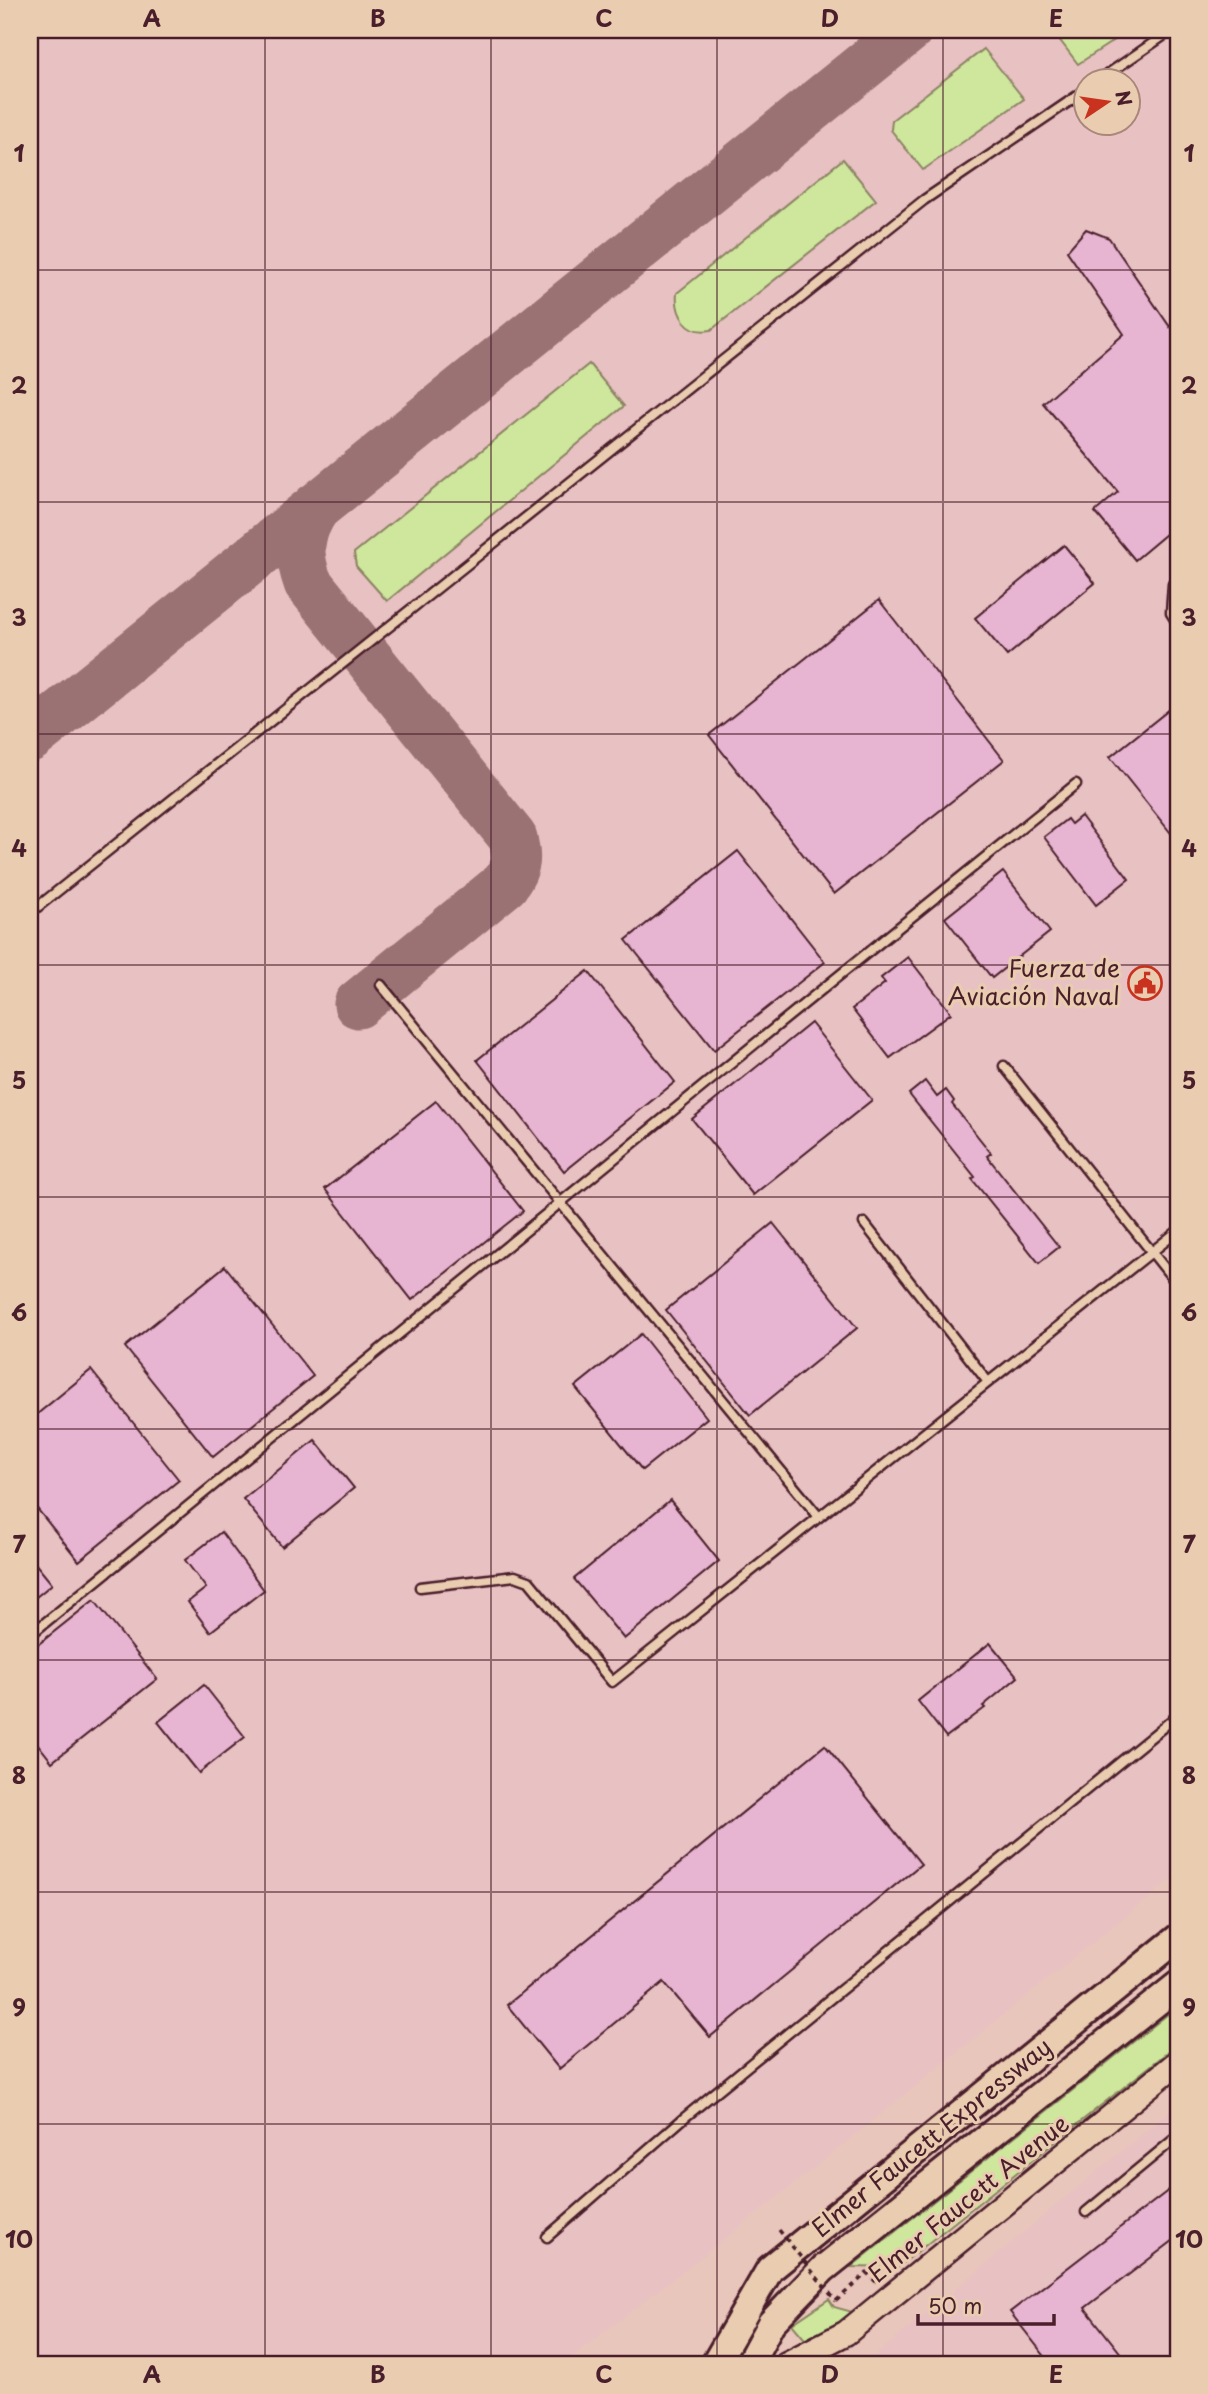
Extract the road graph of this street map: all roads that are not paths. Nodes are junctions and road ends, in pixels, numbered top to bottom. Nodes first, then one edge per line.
1 (1172, 30) edge
2 (1119, 66) edge
3 (1072, 100) edge
4 (1178, 580) edge
5 (1178, 624) edge
6 (1076, 784) dead end
7 (30, 913) edge
8 (381, 985) dead end
9 (1004, 1066) dead end
10 (560, 1202) junction
11 (864, 1223) dead end
12 (1178, 1231) edge
13 (1153, 1251) junction
14 (1178, 1285) edge
15 (988, 1382) junction
16 (819, 1517) junction
17 (419, 1587) dead end
18 (30, 1635) edge
19 (1178, 1715) edge
20 (1178, 1938) edge
21 (1178, 1984) edge
22 (1178, 2062) edge
23 (1178, 2136) edge
24 (1086, 2212) dead end
25 (547, 2237) dead end
26 (715, 2364) edge
27 (749, 2364) edge
28 (786, 2364) edge

1 - 2 lane
3 - 7 lane
4 - 5 lane
6 - 10 lane
8 - 10 lane
9 - 13 lane
10 - 16 lane
10 - 18 lane
11 - 15 lane
12 - 13 lane
13 - 14 lane
13 - 15 lane
15 - 16 lane
16 - 17 lane
19 - 25 lane
20 - 26 highway, Elmer Faucett Expressway
21 - 27 highway, Elmer Faucett Expressway
22 - 28 main road, Elmer Faucett Avenue
23 - 24 lane

